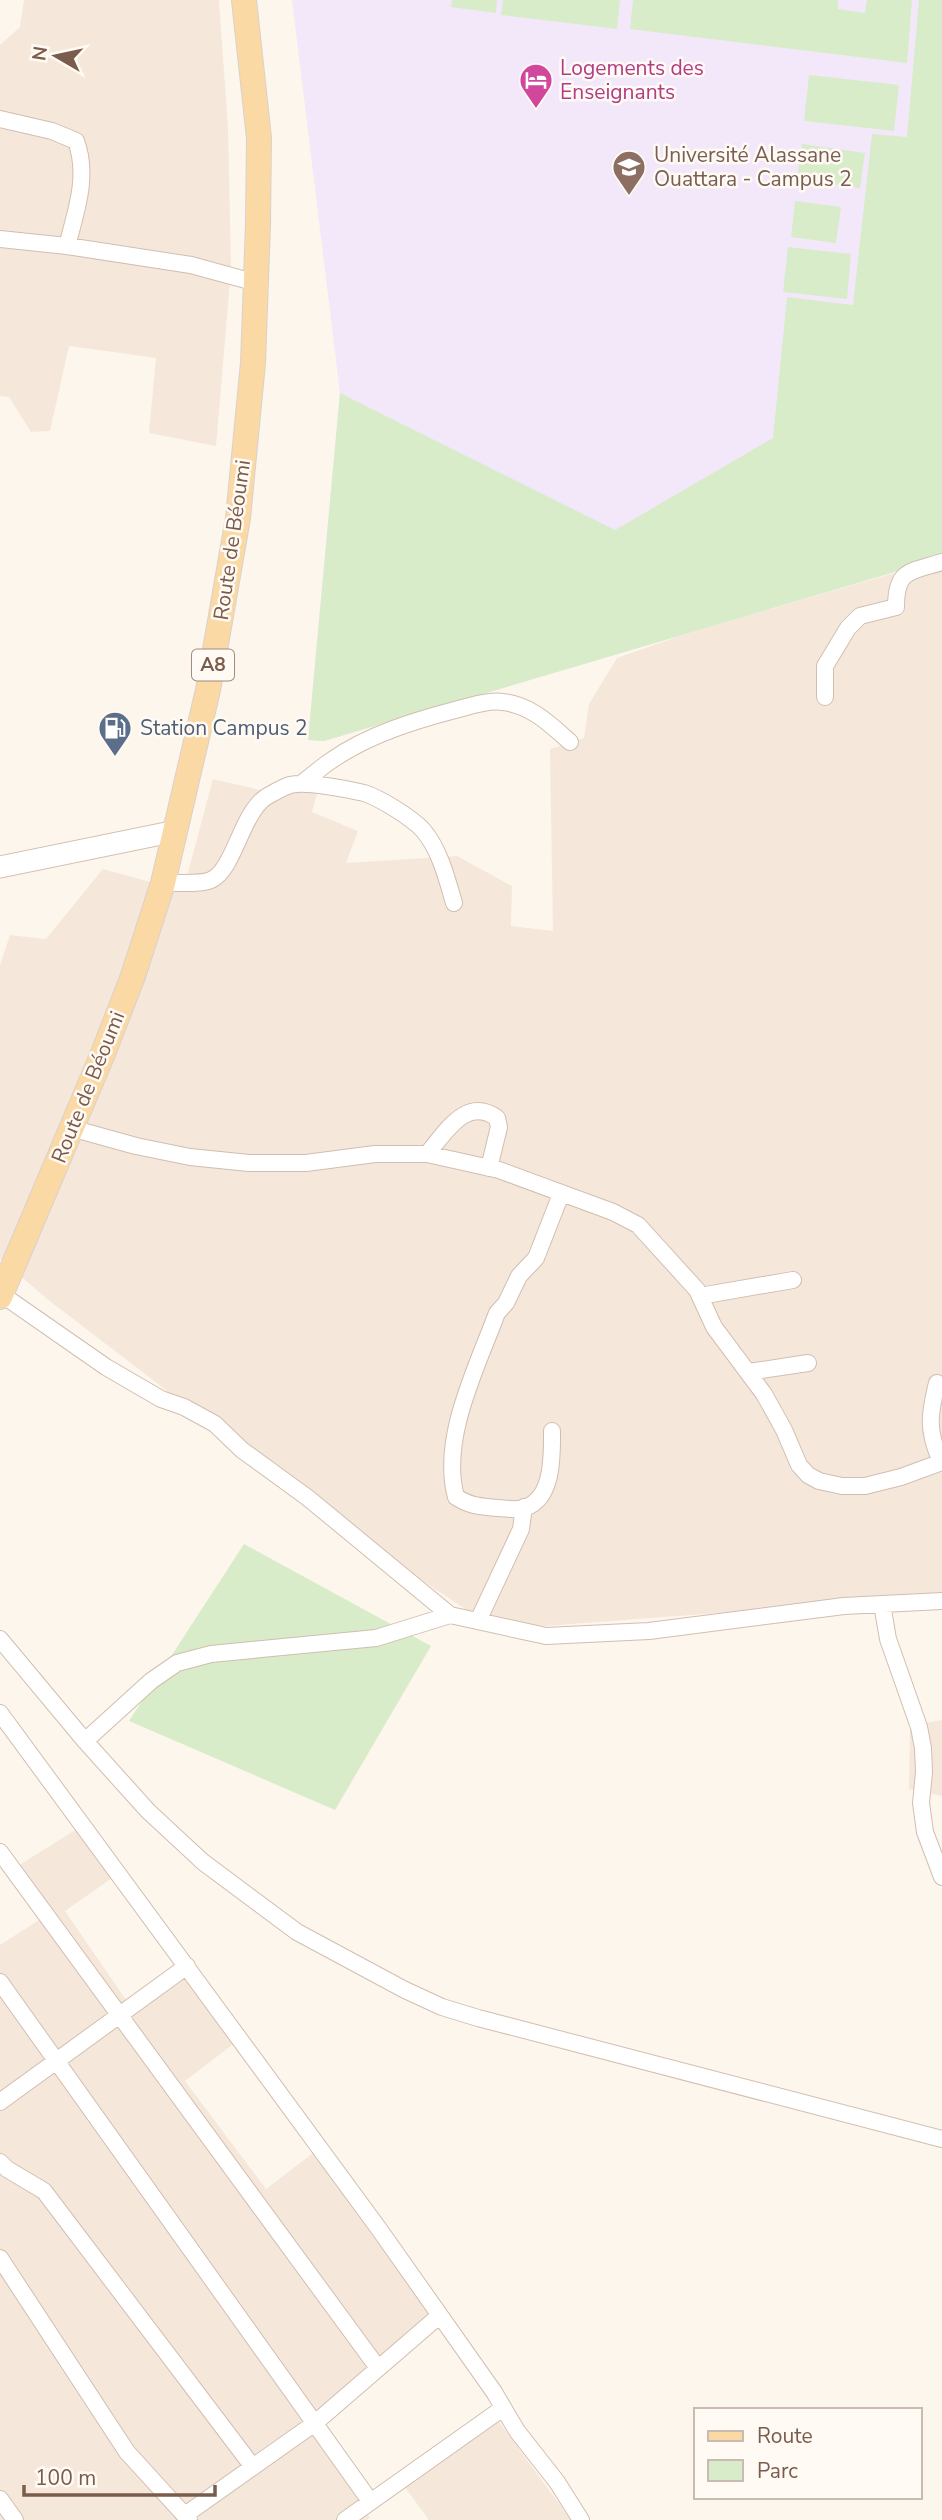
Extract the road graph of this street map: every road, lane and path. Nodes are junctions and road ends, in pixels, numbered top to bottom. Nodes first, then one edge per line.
1 (244, 0) edge
2 (0, 119) edge
3 (0, 239) edge
4 (67, 246) junction
5 (257, 283) junction
6 (942, 562) edge
7 (825, 697) dead end
8 (570, 742) dead end
9 (302, 783) junction
10 (176, 831) junction
11 (0, 867) edge
12 (163, 883) junction
13 (454, 903) dead end
14 (71, 1128) junction
15 (427, 1154) junction
16 (489, 1168) junction
17 (562, 1194) junction
18 (793, 1280) dead end
19 (1, 1295) edge
20 (700, 1296) junction
21 (808, 1363) dead end
22 (749, 1372) junction
23 (937, 1382) dead end
24 (552, 1431) dead end
25 (942, 1462) edge
26 (524, 1507) junction
27 (942, 1601) edge
28 (882, 1604) junction
29 (450, 1615) junction
30 (478, 1621) junction
31 (0, 1639) edge
32 (0, 1713) edge
33 (85, 1741) junction
34 (0, 1852) edge
35 (942, 1877) edge
36 (187, 1965) junction
37 (0, 1983) edge
38 (120, 2013) junction
39 (57, 2062) junction
40 (0, 2102) edge
41 (942, 2140) edge
42 (0, 2162) edge
43 (0, 2258) edge
44 (6, 2279) edge
45 (439, 2316) junction
46 (377, 2368) junction
47 (503, 2408) junction
48 (315, 2423) junction
49 (253, 2467) junction
50 (0, 2499) edge
51 (370, 2501) junction
52 (187, 2517) edge
53 (15, 2520) edge
54 (345, 2520) edge
55 (582, 2520) edge

1 - 5 main road, Route de Béoumi / A8
2 - 4 street
3 - 4 street
4 - 5 street
5 - 10 main road, Route de Béoumi / A8
6 - 7 street
8 - 9 street
9 - 12 street
9 - 13 street
10 - 11 main road
10 - 12 main road, Route de Béoumi / A8
12 - 14 main road, Route de Béoumi / A8
14 - 15 street
14 - 19 main road, Route de Béoumi / A8
15 - 16 street
15 - 16 street
16 - 17 street
17 - 20 street
17 - 26 street
18 - 20 street
19 - 29 street
20 - 22 street
21 - 22 street
22 - 25 street
23 - 25 street
24 - 26 street
26 - 30 street
27 - 28 street
28 - 30 street
28 - 35 street
29 - 30 street
29 - 33 street
31 - 33 street
32 - 36 street
33 - 41 street
34 - 38 street
36 - 38 street
36 - 45 street
37 - 39 street
38 - 39 street
38 - 46 street
39 - 40 street
39 - 48 street
42 - 49 street
43 - 44 street
44 - 52 street
45 - 46 street
45 - 47 street
46 - 48 street
47 - 51 street
47 - 55 street
48 - 49 street
48 - 51 street
49 - 52 street
50 - 53 street
51 - 54 street

